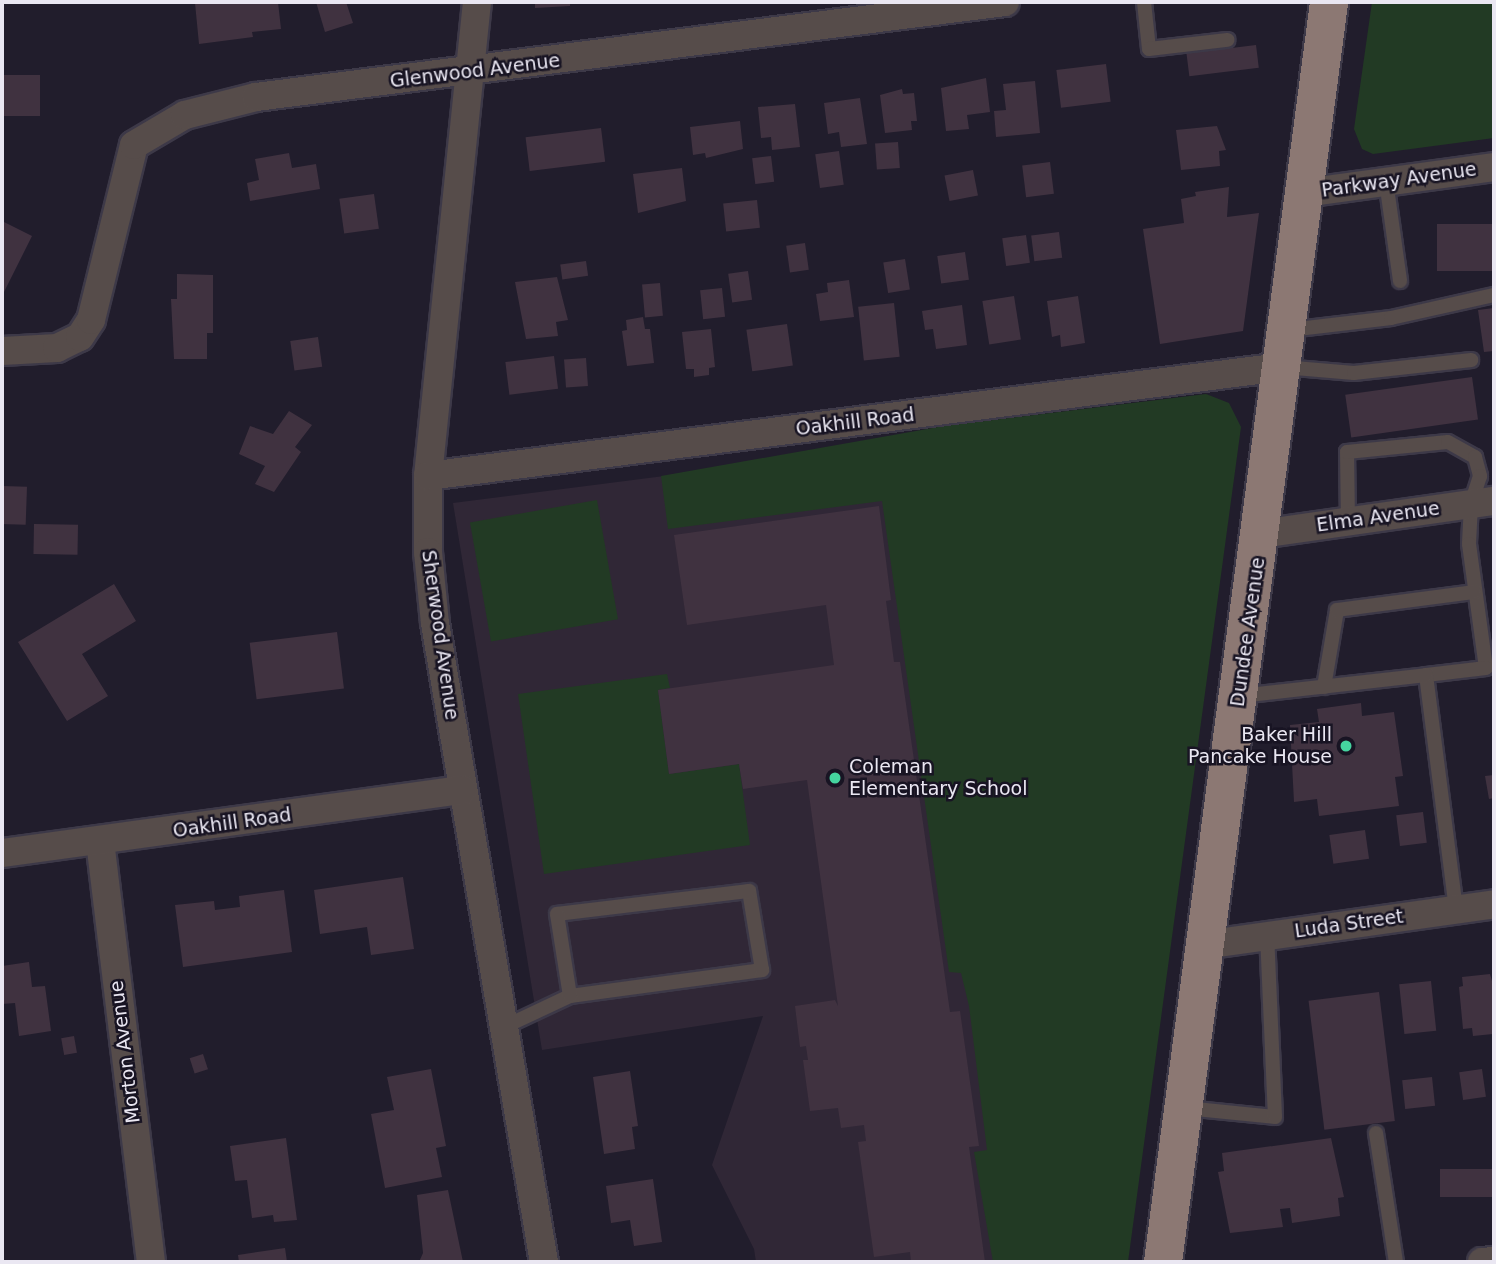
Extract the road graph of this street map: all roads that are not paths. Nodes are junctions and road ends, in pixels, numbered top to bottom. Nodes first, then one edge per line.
1 (477, 2) edge
2 (1005, 2) edge
3 (1143, 2) edge
4 (1329, 2) edge
5 (1227, 40) dead end
6 (468, 73) junction
7 (1494, 167) edge
8 (1386, 181) junction
9 (1304, 193) junction
10 (1399, 281) dead end
11 (1494, 295) edge
12 (1284, 349) junction
13 (2, 351) edge
14 (1471, 360) dead end
15 (428, 476) junction
16 (1482, 502) edge
17 (1348, 522) junction
18 (1261, 534) junction
19 (1474, 592) junction
20 (1426, 675) junction
21 (1324, 687) junction
22 (1239, 696) junction
23 (463, 790) junction
24 (100, 841) junction
25 (2, 853) edge
26 (1494, 904) edge
27 (1456, 910) junction
28 (1267, 936) junction
29 (1204, 944) junction
30 (570, 996) junction
31 (504, 1027) junction
32 (1183, 1108) junction
33 (1376, 1133) dead end
34 (1494, 1261) edge
35 (150, 1262) edge
36 (544, 1262) edge
37 (1163, 1262) edge
38 (1396, 1262) edge
39 (1482, 1262) edge

1 - 6 street, Sherwood Avenue
2 - 6 street, Glenwood Avenue
3 - 5 lane
4 - 9 main road, Dundee Avenue
6 - 13 street, Glenwood Avenue
6 - 15 street, Sherwood Avenue
7 - 8 street, Parkway Avenue
8 - 9 street, Parkway Avenue
8 - 10 lane
9 - 12 main road, Dundee Avenue
11 - 12 lane
12 - 14 lane
12 - 15 street, Oakhill Road
12 - 18 main road, Dundee Avenue
15 - 23 street, Sherwood Avenue
16 - 17 street, Elma Avenue
16 - 17 lane
16 - 19 lane
17 - 18 street, Elma Avenue
18 - 22 main road, Dundee Avenue
19 - 20 lane
19 - 21 lane
20 - 21 lane
20 - 27 lane
21 - 22 lane
22 - 29 main road, Dundee Avenue
23 - 24 street, Oakhill Road
23 - 31 street, Sherwood Avenue
24 - 25 street, Oakhill Road
24 - 35 street, Morton Avenue
26 - 27 street, Luda Street
27 - 28 street, Luda Street
28 - 29 street, Luda Street
28 - 32 lane
29 - 32 main road, Dundee Avenue
30 - 30 lane
30 - 31 lane
31 - 36 street, Sherwood Avenue
32 - 37 main road, Dundee Avenue
33 - 38 lane
34 - 39 street

